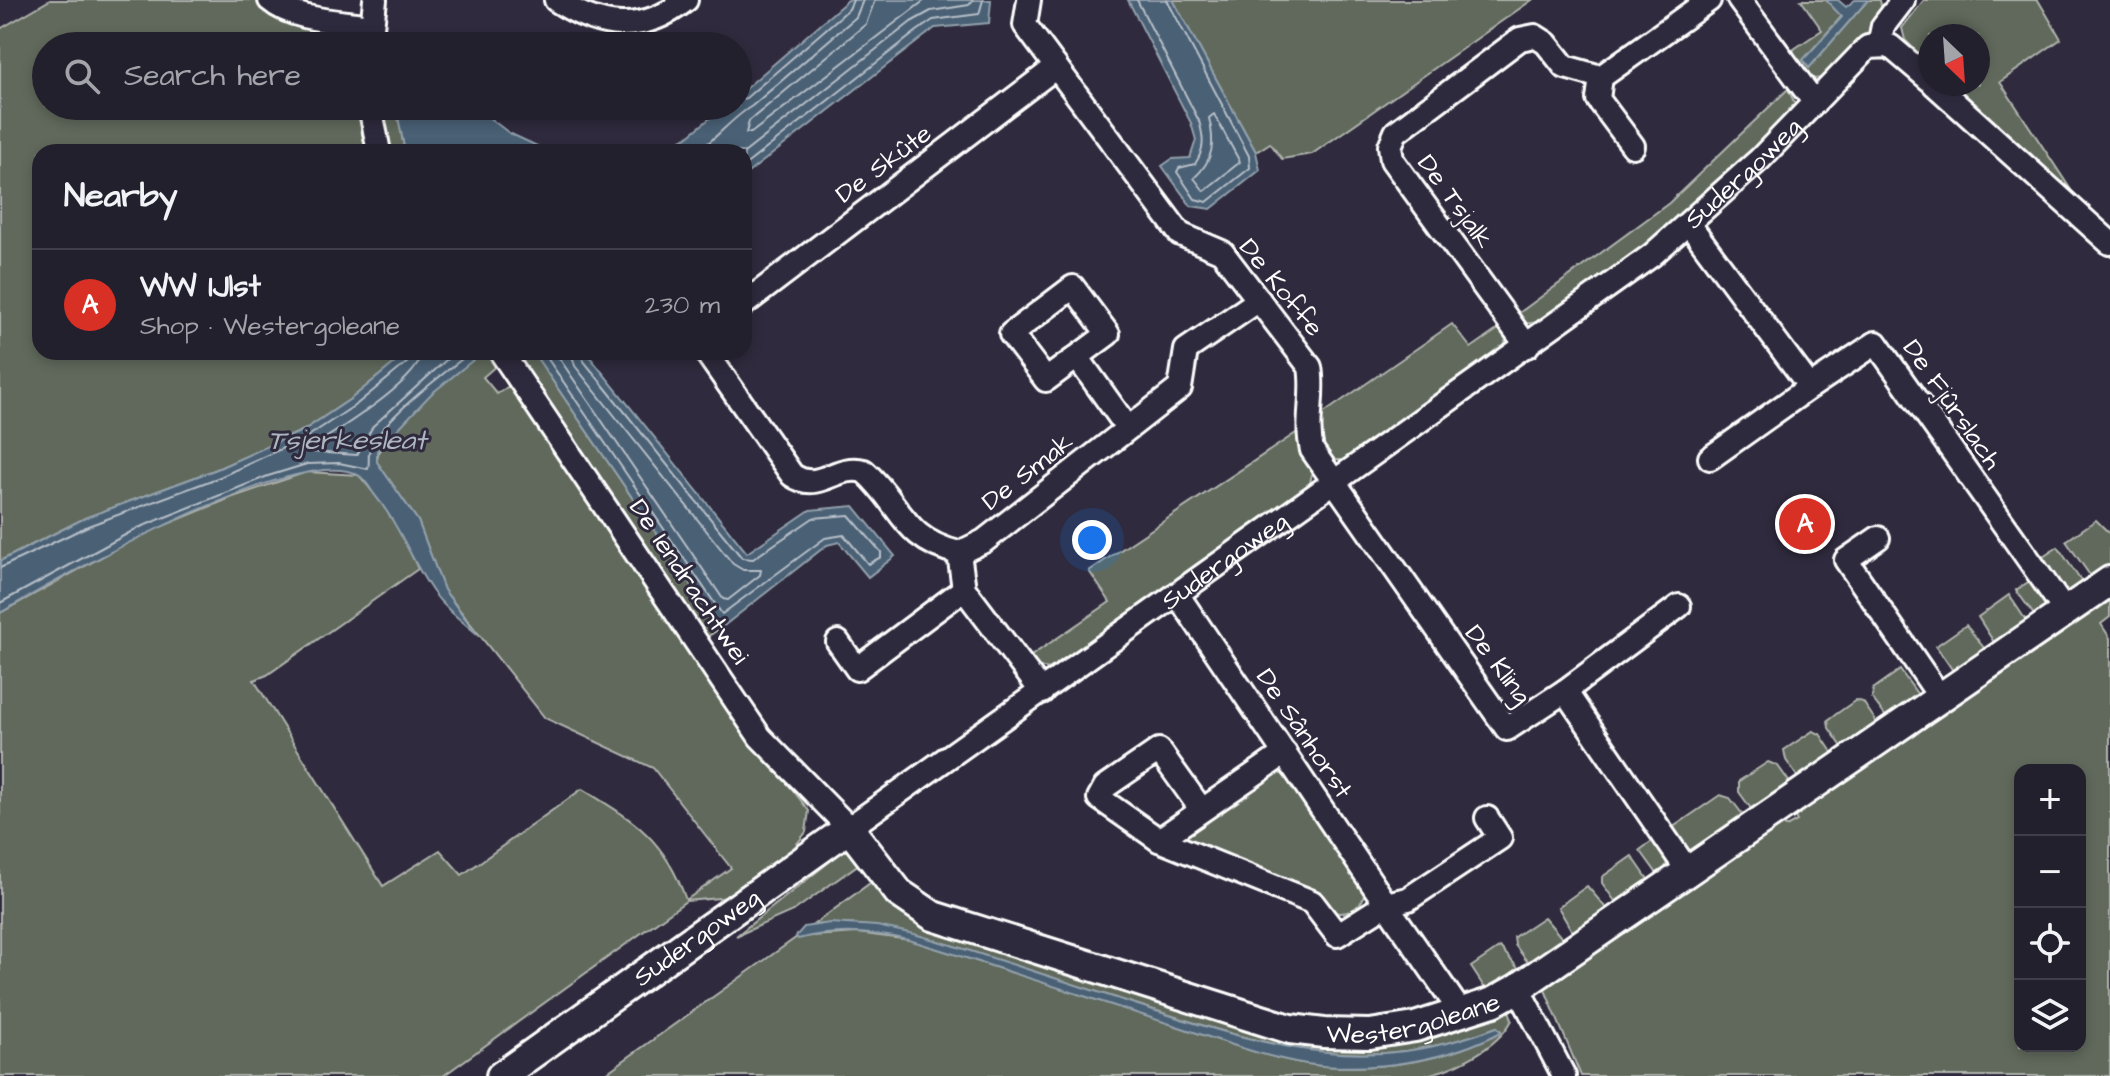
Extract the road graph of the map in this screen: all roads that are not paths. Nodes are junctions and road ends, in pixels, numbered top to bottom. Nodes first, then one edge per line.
1 (270, 0) edge
2 (375, 0) edge
3 (556, 0) edge
4 (686, 0) edge
5 (1029, 0) edge
6 (1709, 0) edge
7 (1739, 0) edge
8 (1903, 0) edge
9 (358, 32) edge
10 (371, 32) edge
11 (1879, 45) junction
12 (1056, 67) junction
13 (1918, 70) edge
14 (1601, 77) junction
15 (1947, 96) edge
16 (1815, 103) junction
17 (373, 120) edge
18 (377, 144) edge
19 (1633, 146) dead end
20 (1689, 224) junction
21 (2110, 243) edge
22 (752, 298) edge
23 (1259, 300) junction
24 (1527, 346) junction
25 (1077, 357) dead end
26 (506, 360) edge
27 (708, 360) edge
28 (1810, 387) junction
29 (1127, 427) junction
30 (1710, 458) dead end
31 (1333, 484) junction
32 (1878, 538) dead end
33 (959, 553) junction
34 (2110, 581) edge
35 (964, 589) junction
36 (1177, 594) junction
37 (1679, 606) dead end
38 (2065, 611) junction
39 (838, 642) dead end
40 (1565, 691) junction
41 (1042, 692) junction
42 (1940, 697) junction
43 (1285, 753) junction
44 (1201, 809) junction
45 (1487, 818) dead end
46 (849, 828) junction
47 (1159, 840) junction
48 (1688, 871) junction
49 (1386, 904) junction
50 (1518, 988) junction
51 (1462, 1014) junction
52 (501, 1076) edge
53 (1564, 1076) edge

1 - 9 street
2 - 10 street
3 - 4 street
5 - 12 street, De Koffe
6 - 14 street
7 - 16 street
8 - 11 street
11 - 13 street
11 - 16 street, Sudergoweg
12 - 22 street, De Skûte
12 - 23 street, De Koffe
14 - 19 street
14 - 24 street, De Tsjalk
15 - 21 street
16 - 20 street, Sudergoweg
17 - 18 street
20 - 24 street, Sudergoweg
20 - 28 street
23 - 29 street, De Smak
23 - 31 street, De Koffe
24 - 31 street, Sudergoweg
25 - 29 street
26 - 46 street, De Iendrachtwei
27 - 33 street
28 - 30 street
28 - 38 street, De Fjûrslach
29 - 33 street, De Smak
31 - 36 street, Sudergoweg
31 - 40 street, De Kling
32 - 42 street
33 - 35 street
34 - 38 street, Westergoleane
35 - 39 street
35 - 41 street
36 - 41 street, Sudergoweg
36 - 43 street, De Sânhorst
37 - 40 street
38 - 42 street, Westergoleane
40 - 48 street, De Kling
41 - 46 street, Sudergoweg
42 - 48 street, Westergoleane
43 - 44 street
43 - 49 street, De Sânhorst
44 - 47 street
44 - 47 street
45 - 49 street
46 - 51 street, Westergoleane
46 - 52 street, Sudergoweg
47 - 49 street
48 - 50 street, Westergoleane
49 - 51 street, De Sânhorst
50 - 51 street, Westergoleane
50 - 53 street

